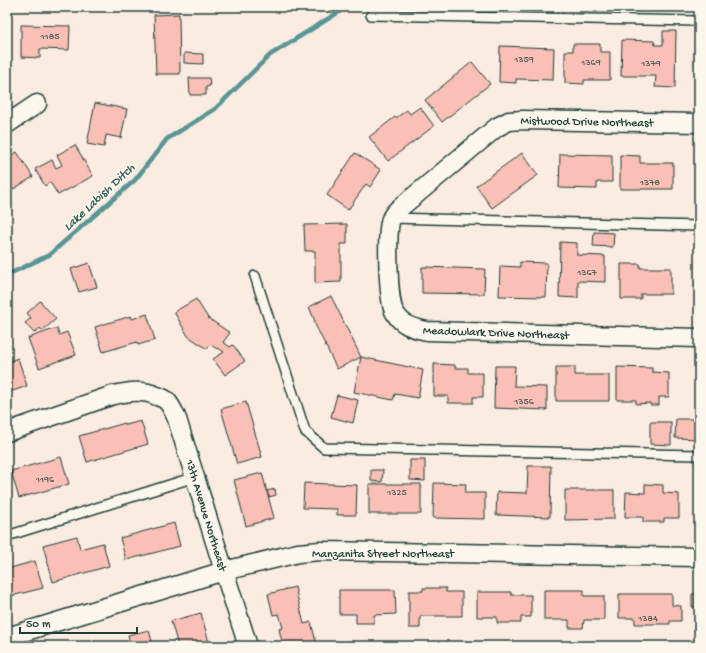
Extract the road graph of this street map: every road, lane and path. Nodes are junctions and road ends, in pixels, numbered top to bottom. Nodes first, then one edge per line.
1 (371, 15) dead end
2 (699, 21) edge
3 (37, 104) dead end
4 (699, 123) edge
5 (7, 124) edge
6 (391, 218) junction
7 (699, 226) edge
8 (255, 276) dead end
9 (699, 338) edge
10 (7, 432) edge
11 (699, 455) edge
12 (195, 477) junction
13 (7, 536) edge
14 (699, 557) edge
15 (224, 571) junction
16 (7, 636) edge
17 (248, 646) edge

1 - 2 lane
3 - 5 street
4 - 6 street, Mistwood Drive Northeast
6 - 7 lane
6 - 9 street, Meadowlark Drive Northeast
8 - 11 lane
10 - 12 street, 13th Avenue Northeast
12 - 13 lane
12 - 15 street, 13th Avenue Northeast
14 - 15 street, Manzanita Street Northeast
15 - 16 street, Manzanita Street Northeast
15 - 17 street, 13th Avenue Northeast

